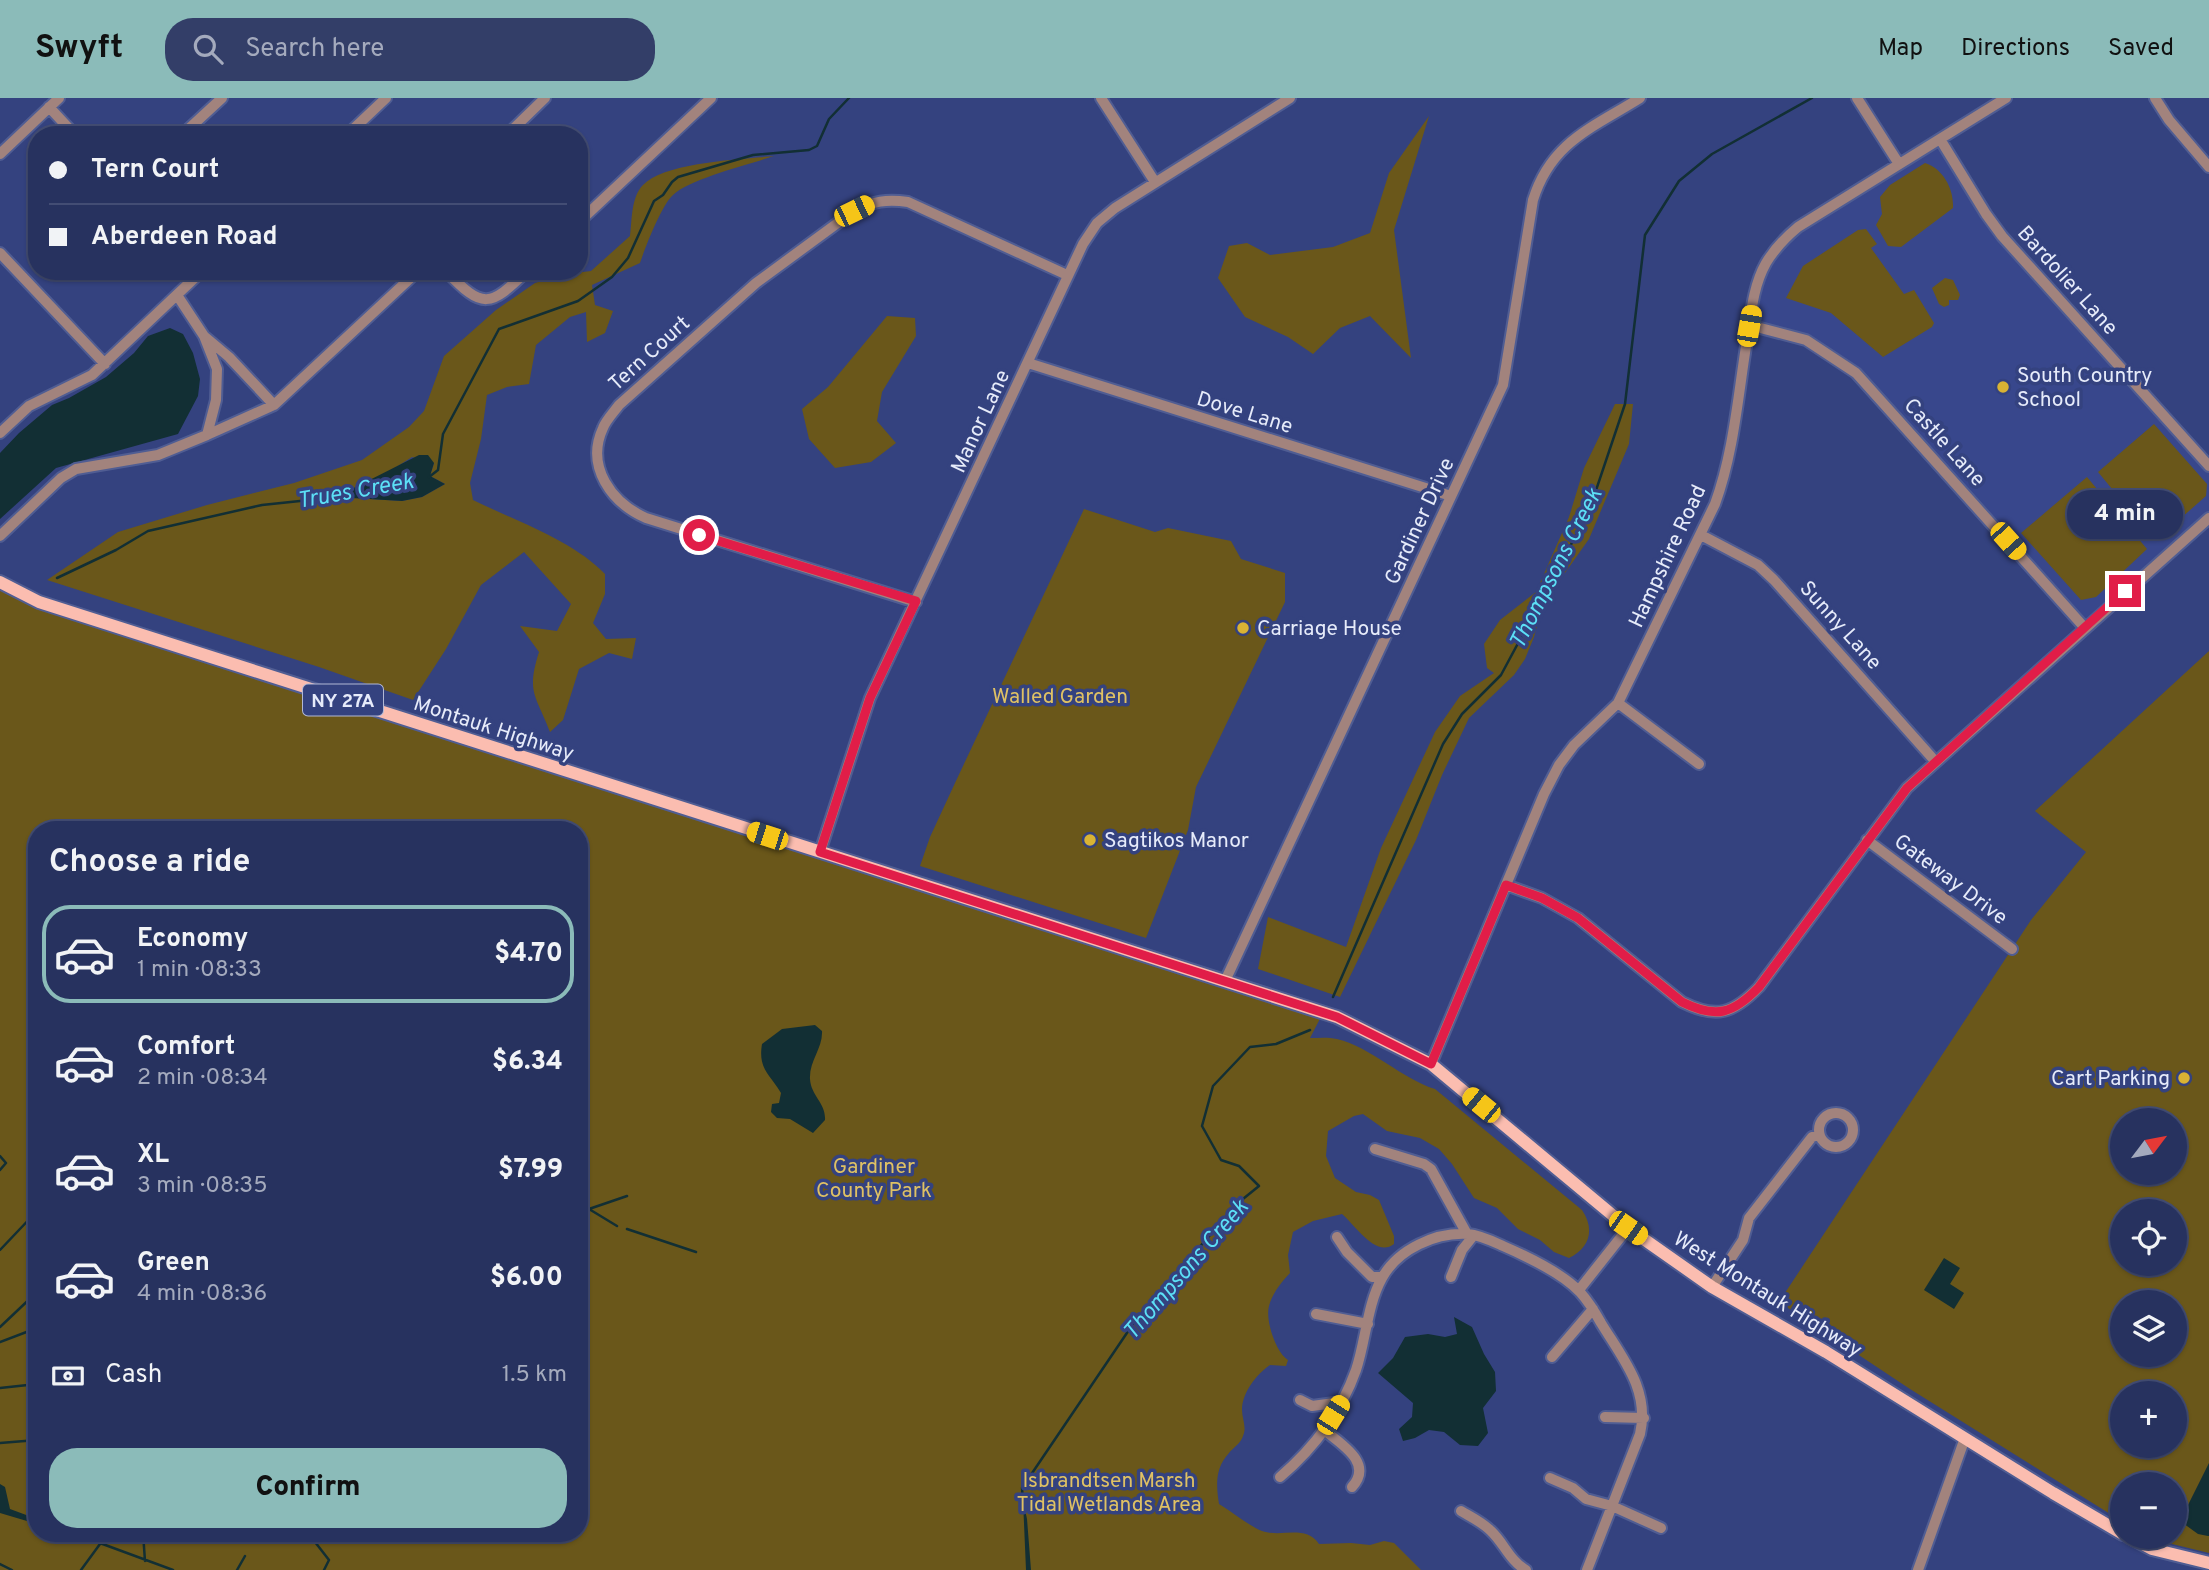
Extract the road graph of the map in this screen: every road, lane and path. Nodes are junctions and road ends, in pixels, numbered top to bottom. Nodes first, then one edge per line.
1 (59, 98) edge
2 (222, 98) edge
3 (386, 98) edge
4 (545, 98) edge
5 (711, 98) edge
6 (1101, 98) edge
7 (1290, 98) edge
8 (1640, 98) edge
9 (1857, 98) edge
10 (2006, 98) edge
11 (2155, 98) edge
12 (49, 107) junction
13 (29, 126) edge
14 (67, 126) edge
15 (192, 126) edge
16 (356, 126) edge
17 (516, 126) edge
18 (28, 127) edge
19 (1940, 139) junction
20 (0, 154) edge
21 (1899, 164) junction
22 (2209, 167) edge
23 (1155, 182) junction
24 (588, 214) edge
25 (0, 253) edge
26 (1067, 275) junction
27 (193, 280) edge
28 (408, 280) edge
29 (455, 280) edge
30 (518, 280) edge
31 (177, 295) junction
32 (1749, 326) junction
33 (205, 336) junction
34 (1028, 363) junction
35 (105, 364) junction
36 (274, 405) junction
37 (0, 433) edge
38 (207, 435) junction
39 (2209, 466) edge
40 (1451, 496) junction
41 (2209, 518) edge
42 (0, 536) edge
43 (1701, 536) junction
44 (0, 582) edge
45 (916, 601) junction
46 (2084, 627) junction
47 (1618, 703) junction
48 (1935, 761) junction
49 (1699, 764) dead end
50 (1867, 840) junction
51 (820, 852) junction
52 (1506, 885) junction
53 (2012, 949) dead end
54 (1225, 981) junction
55 (1431, 1064) junction
56 (1819, 1135) dead end
57 (1375, 1149) dead end
58 (1628, 1228) junction
59 (1471, 1235) junction
60 (1337, 1237) dead end
61 (1382, 1277) junction
62 (1451, 1277) dead end
63 (1712, 1287) junction
64 (1579, 1290) junction
65 (1593, 1309) junction
66 (1316, 1314) dead end
67 (1368, 1324) junction
68 (1552, 1357) dead end
69 (1300, 1400) dead end
70 (1342, 1402) junction
71 (1605, 1417) dead end
72 (1644, 1418) junction
73 (1324, 1430) junction
74 (1965, 1438) junction
75 (1280, 1477) dead end
76 (1550, 1478) dead end
77 (1352, 1487) dead end
78 (1612, 1506) junction
79 (1461, 1511) dead end
80 (2110, 1526) edge
81 (1661, 1528) dead end
82 (2152, 1549) edge
83 (2209, 1563) edge
84 (1526, 1570) edge
85 (1587, 1570) edge
86 (1918, 1570) edge

1 - 12 street
2 - 15 street
3 - 16 street
4 - 17 street
5 - 24 street
6 - 23 street
7 - 23 street, Manor Lane
8 - 40 street, Gardiner Drive
9 - 21 street
10 - 19 street, Hampshire Road
11 - 22 street
12 - 13 street
12 - 14 street
18 - 20 street
19 - 21 street, Hampshire Road
19 - 39 street, Bardolier Lane
21 - 32 street, Hampshire Road
23 - 26 street, Manor Lane
25 - 35 street
26 - 34 street, Manor Lane
26 - 45 street, Tern Court
27 - 31 street
28 - 36 street
29 - 30 street
31 - 33 street
31 - 35 street
32 - 43 street, Hampshire Road
32 - 46 street, Castle Lane
33 - 36 street
33 - 38 street
34 - 40 street, Dove Lane
34 - 45 street, Manor Lane
35 - 37 street
36 - 38 street
38 - 42 street
40 - 54 street, Gardiner Drive
41 - 46 street
43 - 47 street, Hampshire Road
43 - 48 street, Sunny Lane
44 - 51 main road, Montauk Highway / NY 27A
45 - 51 street, Manor Lane
46 - 48 street
47 - 49 street
47 - 52 street, Hampshire Road
48 - 50 street
50 - 52 street
50 - 53 street, Gateway Drive
51 - 54 main road, West Montauk Highway / NY 27A
52 - 55 street, Hampshire Road
54 - 55 main road, West Montauk Highway / NY 27A
55 - 58 main road, West Montauk Highway / NY 27A
56 - 63 street
57 - 59 street
58 - 63 main road, West Montauk Highway / NY 27A
58 - 64 street
59 - 61 street
59 - 62 street
59 - 64 street
60 - 61 street
61 - 67 street
63 - 74 main road, West Montauk Highway / NY 27A
64 - 65 street
65 - 68 street
65 - 72 street
66 - 67 street
67 - 70 street
69 - 70 street
70 - 73 street
71 - 72 street
72 - 78 street
73 - 75 street
73 - 77 street
74 - 80 main road, West Montauk Highway / NY 27A
74 - 86 street
76 - 78 street
78 - 81 street
78 - 85 street
79 - 84 street
82 - 83 main road, West Montauk Highway / NY 27A

